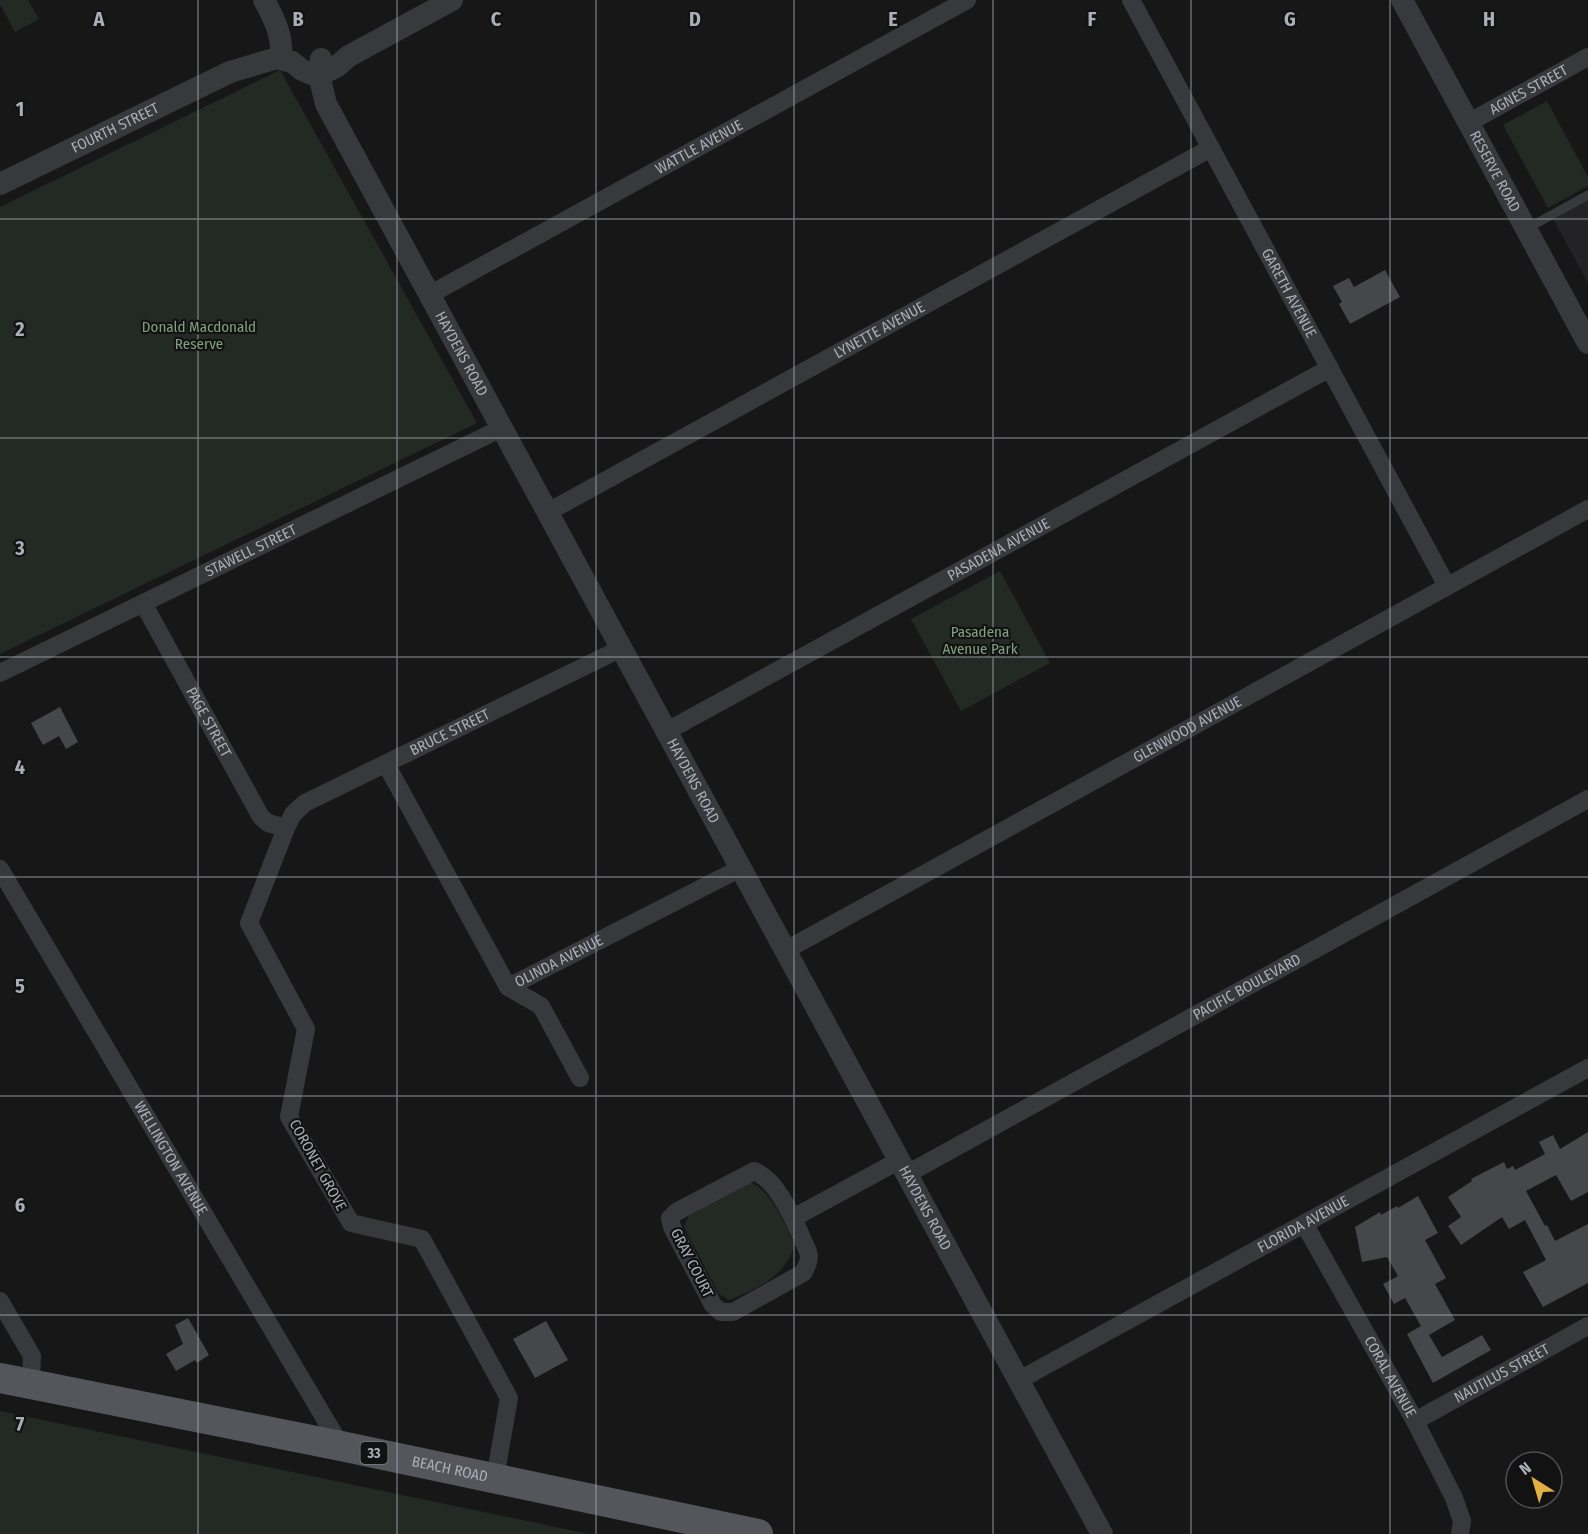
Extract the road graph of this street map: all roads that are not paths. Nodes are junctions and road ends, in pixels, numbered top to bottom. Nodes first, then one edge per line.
1 (264, 0) edge
2 (452, 0) edge
3 (967, 0) edge
4 (1131, 0) edge
5 (1402, 0) edge
6 (282, 52) junction
7 (1588, 57) edge
8 (320, 67) junction
9 (1468, 123) junction
10 (1211, 148) junction
11 (0, 184) edge
12 (1588, 195) edge
13 (1526, 229) junction
14 (429, 295) junction
15 (1587, 340) edge
16 (1330, 368) junction
17 (502, 428) junction
18 (1588, 509) edge
19 (548, 512) junction
20 (1447, 586) junction
21 (143, 603) junction
22 (622, 648) junction
23 (0, 673) edge
24 (667, 731) junction
25 (386, 764) junction
26 (1588, 799) edge
27 (286, 828) junction
28 (741, 868) junction
29 (0, 869) edge
30 (786, 950) junction
31 (508, 987) junction
32 (1588, 1068) edge
33 (580, 1078) dead end
34 (904, 1167) junction
35 (793, 1218) junction
36 (1305, 1225) junction
37 (0, 1301) edge
38 (1588, 1326) edge
39 (0, 1378) edge
40 (1019, 1380) junction
41 (32, 1383) junction
42 (1414, 1421) junction
43 (341, 1446) junction
44 (495, 1478) junction
45 (758, 1534) edge
46 (1102, 1534) edge
47 (1461, 1534) edge

1 - 6 street
2 - 8 street
3 - 14 street, WATTLE AVENUE
4 - 10 street, GARETH AVENUE
5 - 9 street, RESERVE ROAD
6 - 8 street
6 - 11 street, FOURTH STREET
7 - 9 street, AGNES STREET
8 - 14 street, HAYDENS ROAD
9 - 13 street, RESERVE ROAD
10 - 16 street, GARETH AVENUE
10 - 19 street, LYNETTE AVENUE
12 - 13 lane
13 - 15 street, RESERVE ROAD
14 - 17 street, HAYDENS ROAD
16 - 20 street, GARETH AVENUE
16 - 24 street, PASADENA AVENUE
17 - 19 street, HAYDENS ROAD
17 - 21 street, STAWELL STREET
18 - 20 street, GLENWOOD AVENUE
19 - 22 street, HAYDENS ROAD
20 - 30 street, GLENWOOD AVENUE
21 - 23 street, STAWELL STREET
21 - 27 street, PAGE STREET
22 - 24 street, HAYDENS ROAD
22 - 25 street, BRUCE STREET
24 - 28 street, HAYDENS ROAD
25 - 27 street, BRUCE STREET
25 - 31 street, OLINDA AVENUE
26 - 34 street, PACIFIC BOULEVARD
27 - 44 street, CORONET GROVE
28 - 30 street, HAYDENS ROAD
28 - 31 street, OLINDA AVENUE
29 - 43 street, WELLINGTON AVENUE
30 - 34 street, HAYDENS ROAD
31 - 33 street
32 - 36 street, FLORIDA AVENUE
34 - 35 street
34 - 40 street, HAYDENS ROAD
35 - 35 street, GRAY COURT
36 - 40 street, FLORIDA AVENUE
36 - 42 street, CORAL AVENUE
37 - 41 street
38 - 42 street, NAUTILUS STREET
39 - 41 main road, BEACH ROAD / 33
40 - 46 street, HAYDENS ROAD
41 - 43 main road, BEACH ROAD / 33
42 - 47 street, CORAL AVENUE
43 - 44 main road, BEACH ROAD / 33
44 - 45 main road, BEACH ROAD / 33

